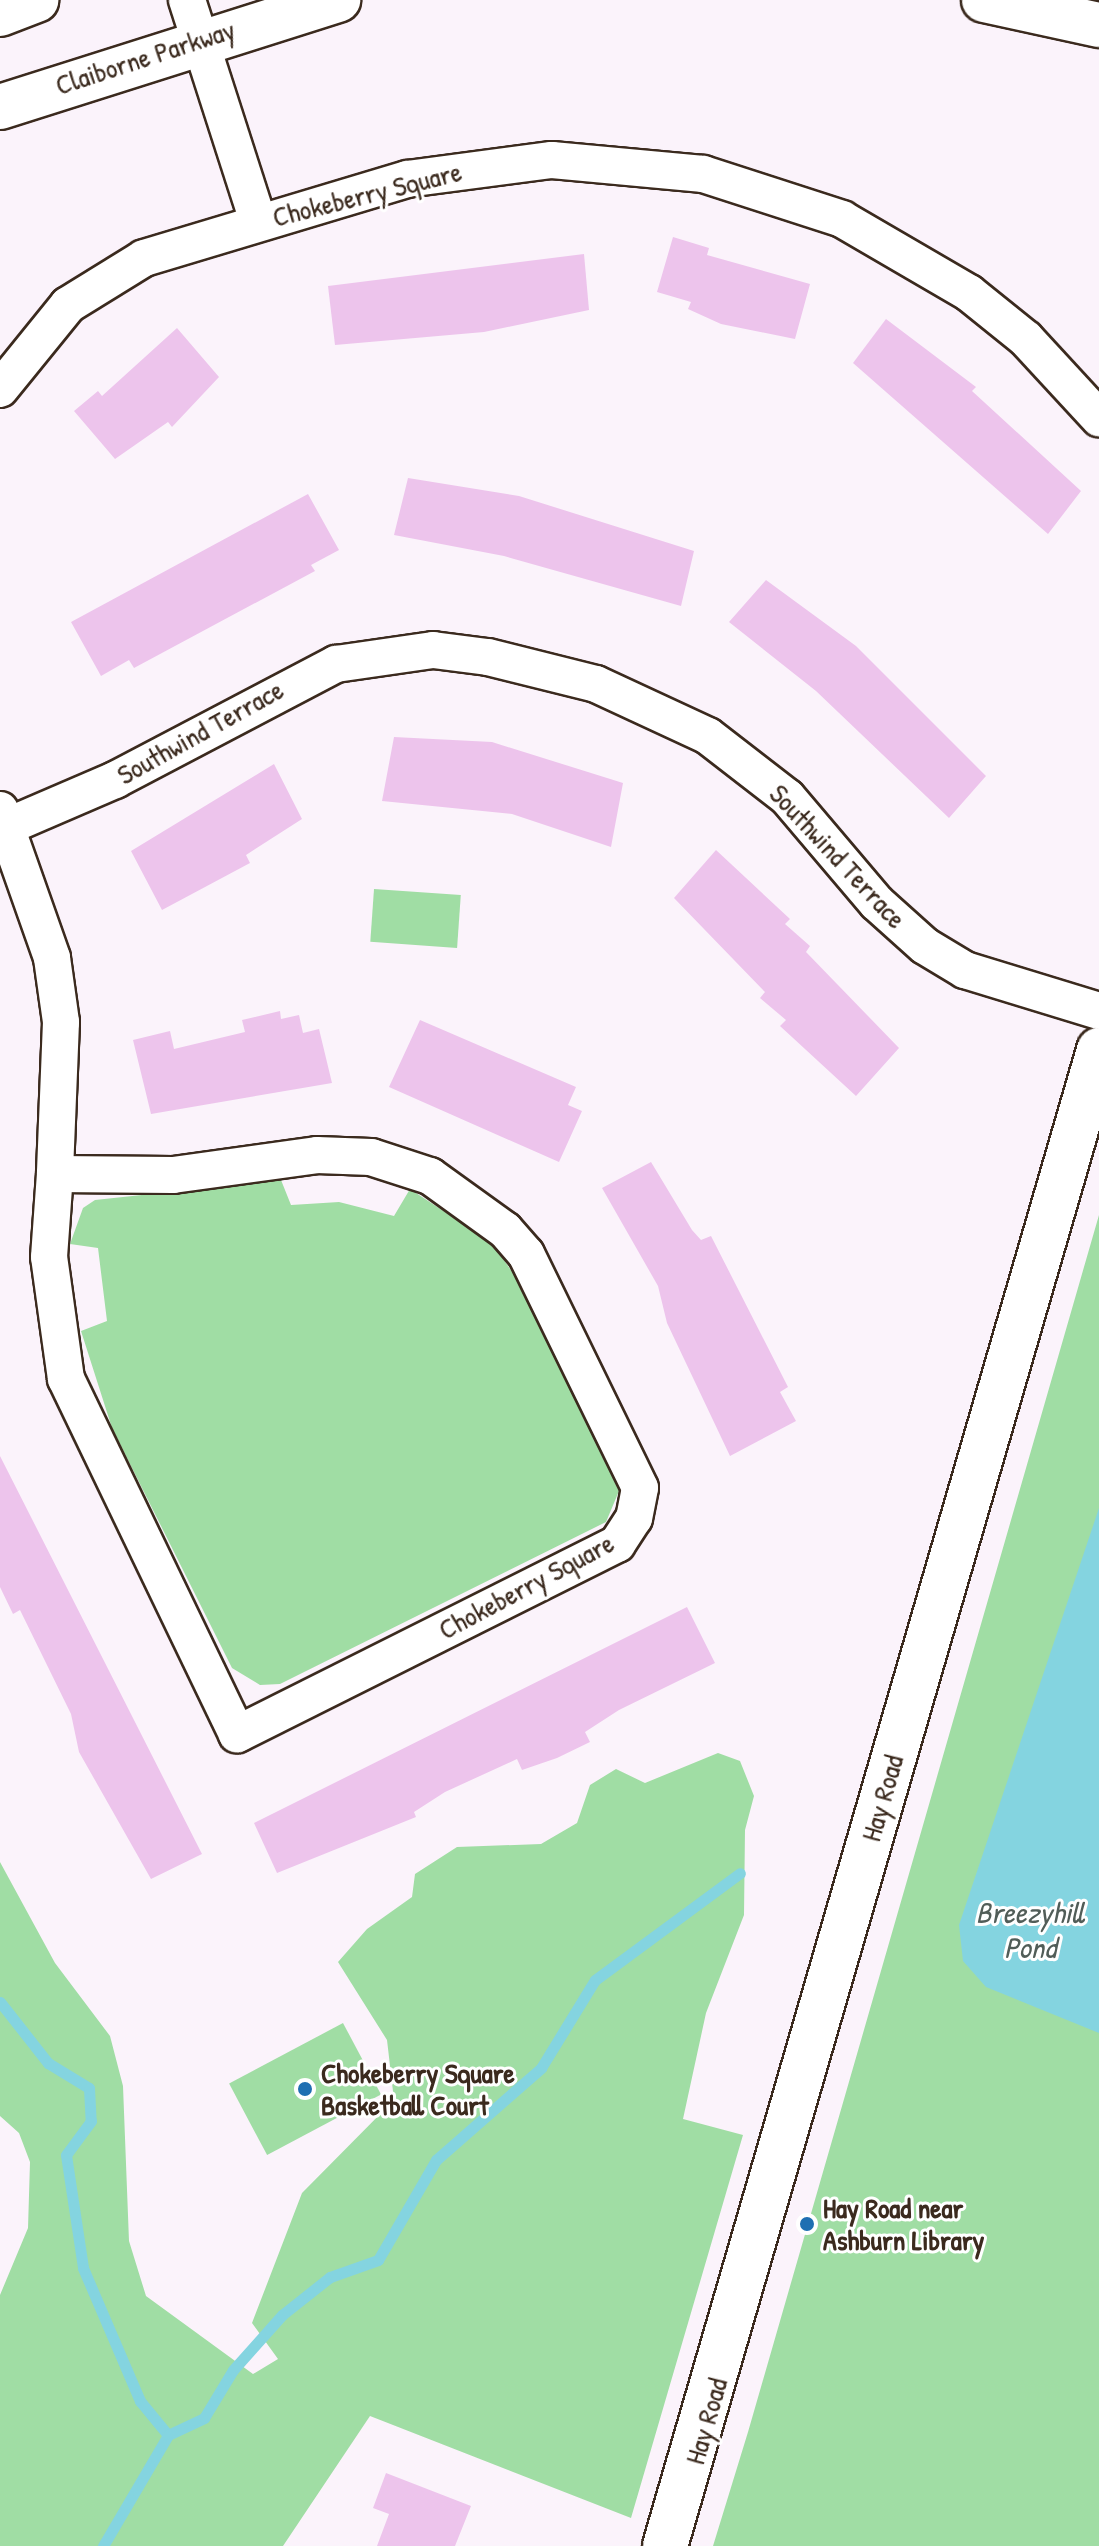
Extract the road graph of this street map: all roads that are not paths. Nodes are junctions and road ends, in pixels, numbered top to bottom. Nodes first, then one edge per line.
1 (36, 0) edge
2 (338, 0) edge
3 (984, 0) edge
4 (0, 14) edge
5 (193, 19) edge
6 (1099, 25) edge
7 (0, 107) edge
8 (258, 221) junction
9 (0, 389) edge
10 (1099, 418) edge
11 (3, 818) edge
12 (1099, 1011) edge
13 (1099, 1050) edge
14 (55, 1174) junction
15 (665, 2546) edge

1 - 4 street
2 - 5 street, Claiborne Parkway
3 - 6 street
5 - 7 street, Claiborne Parkway
5 - 8 street
8 - 9 street, Chokeberry Square
8 - 10 street, Chokeberry Square
11 - 12 street, Southwind Terrace
11 - 14 street, Chokeberry Square
13 - 15 street, Hay Road
14 - 14 street, Chokeberry Square

